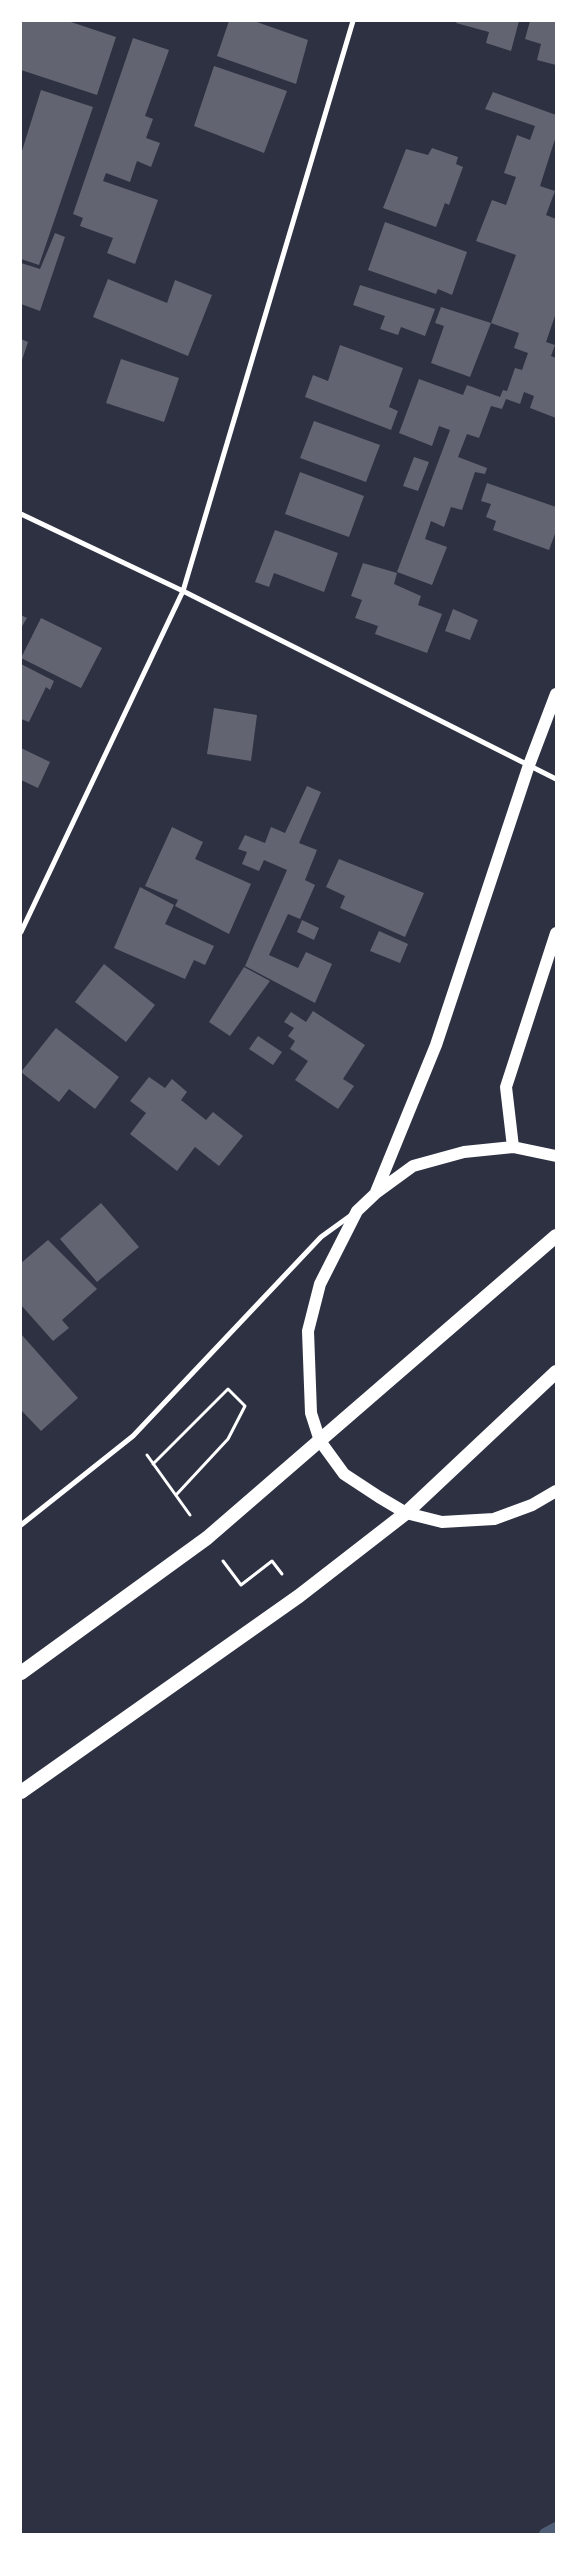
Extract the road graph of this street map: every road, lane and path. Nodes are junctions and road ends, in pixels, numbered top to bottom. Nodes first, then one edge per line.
1 (353, 21) edge
2 (21, 514) edge
3 (183, 591) junction
4 (556, 694) edge
5 (529, 765) junction
6 (556, 779) edge
7 (21, 932) edge
8 (556, 933) edge
9 (513, 1147) junction
10 (556, 1156) edge
11 (376, 1193) junction
12 (357, 1211) junction
13 (556, 1236) edge
14 (556, 1372) edge
15 (320, 1441) junction
16 (556, 1491) edge
17 (176, 1495) junction
18 (406, 1513) junction
19 (21, 1524) edge
20 (207, 1538) junction
21 (299, 1596) junction
22 (21, 1673) edge
23 (21, 1792) edge

1 - 3 street
2 - 3 street
3 - 5 street
3 - 7 street
4 - 5 main road
5 - 6 street
5 - 11 main road
8 - 9 main road
9 - 10 main road
9 - 11 main road
11 - 12 main road
12 - 15 main road
12 - 19 street
13 - 15 highway
14 - 18 highway
15 - 18 main road
15 - 20 highway
16 - 18 main road
17 - 17 path
17 - 20 path
18 - 21 highway
20 - 21 path
20 - 22 highway
21 - 23 highway

